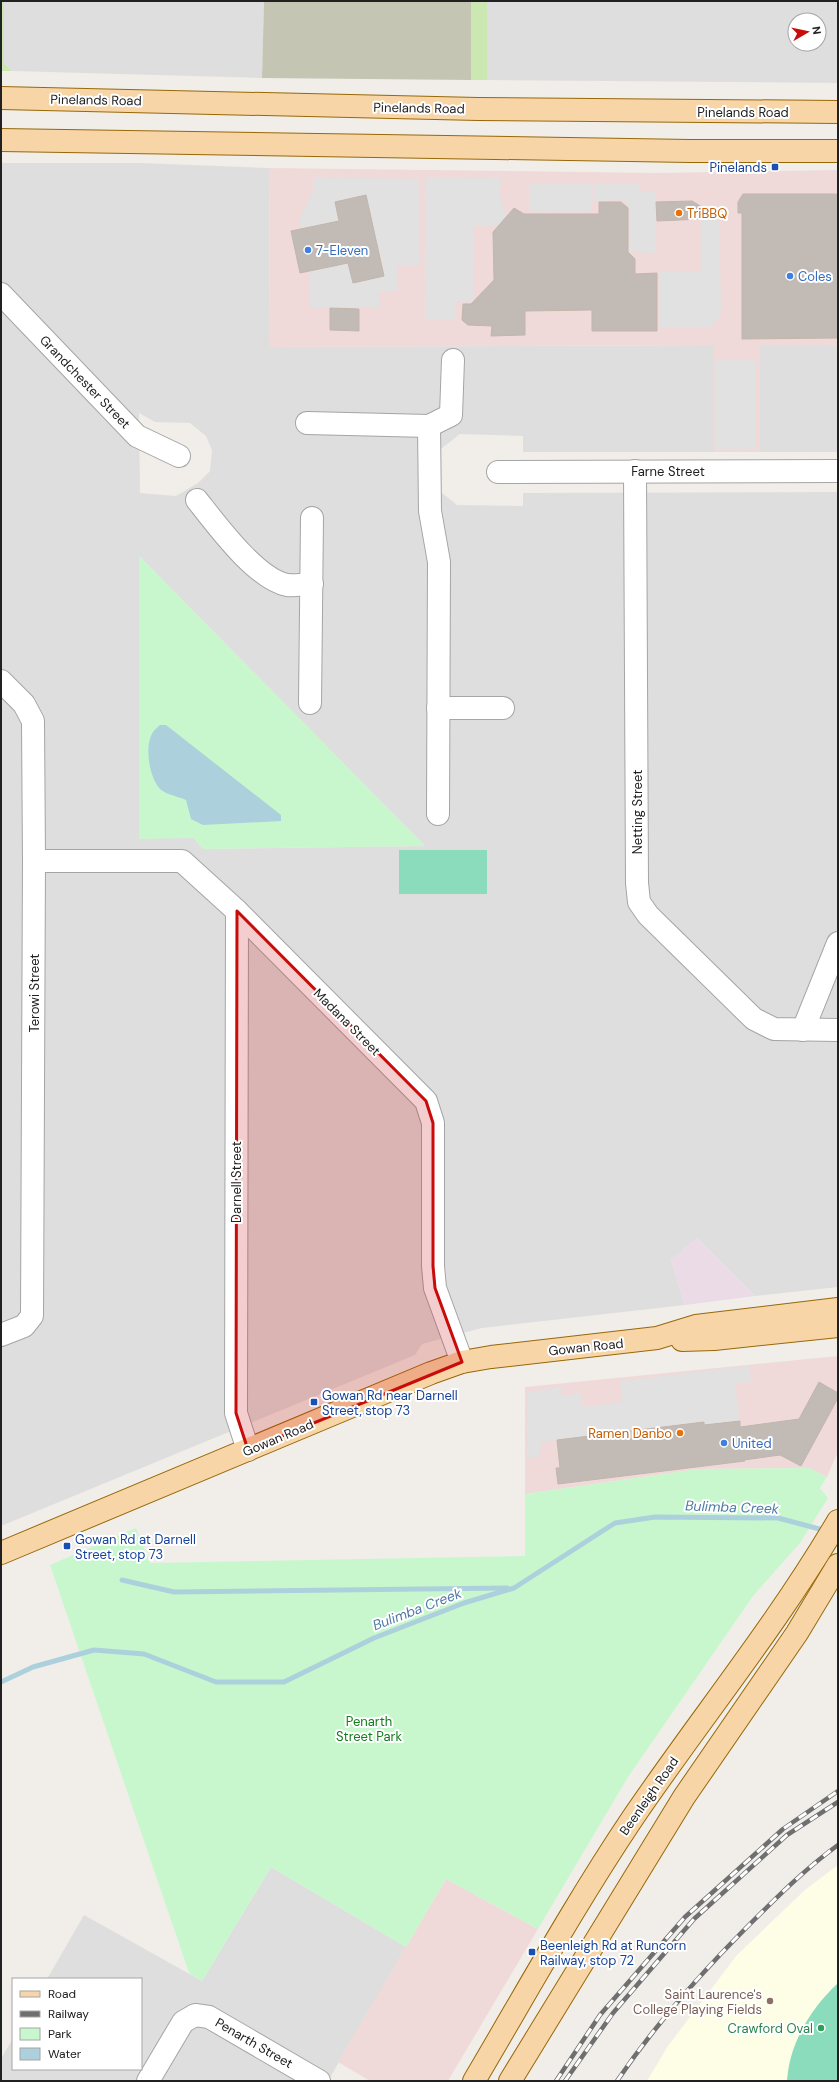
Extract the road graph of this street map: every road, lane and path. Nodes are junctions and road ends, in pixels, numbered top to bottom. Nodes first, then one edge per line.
1 (1, 98) edge
2 (838, 112) edge
3 (1, 140) edge
4 (838, 151) edge
5 (1, 294) edge
6 (453, 360) dead end
7 (307, 423) dead end
8 (429, 426) junction
9 (179, 456) dead end
10 (635, 471) junction
11 (838, 471) edge
12 (498, 472) dead end
13 (197, 500) dead end
14 (312, 518) dead end
15 (312, 584) junction
16 (1, 681) edge
17 (310, 702) dead end
18 (438, 708) junction
19 (503, 708) dead end
20 (438, 814) dead end
21 (34, 861) junction
22 (237, 912) junction
23 (838, 943) edge
24 (803, 1030) junction
25 (838, 1030) edge
26 (838, 1309) edge
27 (838, 1326) edge
28 (1, 1335) edge
29 (657, 1338) junction
30 (462, 1362) junction
31 (248, 1450) junction
32 (838, 1520) edge
33 (1, 1553) edge
34 (838, 1565) edge
35 (148, 2081) edge
36 (319, 2081) edge
37 (474, 2081) edge
38 (510, 2081) edge

1 - 2 main road, Pinelands Road
3 - 4 main road
5 - 9 street, Grandchester Street
6 - 8 street
7 - 8 street
8 - 18 street
10 - 11 street, Farne Street
10 - 12 street, Farne Street
10 - 24 street, Netting Street
13 - 15 street
14 - 15 street
15 - 17 street
16 - 21 street, Terowi Street
18 - 19 street
18 - 20 street
21 - 22 street, Madana Street
21 - 28 street, Terowi Street
22 - 30 street, Madana Street
22 - 31 street, Darnell Street
23 - 24 street
24 - 25 street, Netting Street
26 - 29 main road, Gowan Road
27 - 29 main road, Gowan Road
29 - 30 main road, Gowan Road
30 - 31 main road, Gowan Road
31 - 33 main road, Gowan Road
32 - 37 main road, Beenleigh Road
34 - 38 main road
35 - 36 street, Penarth Street

